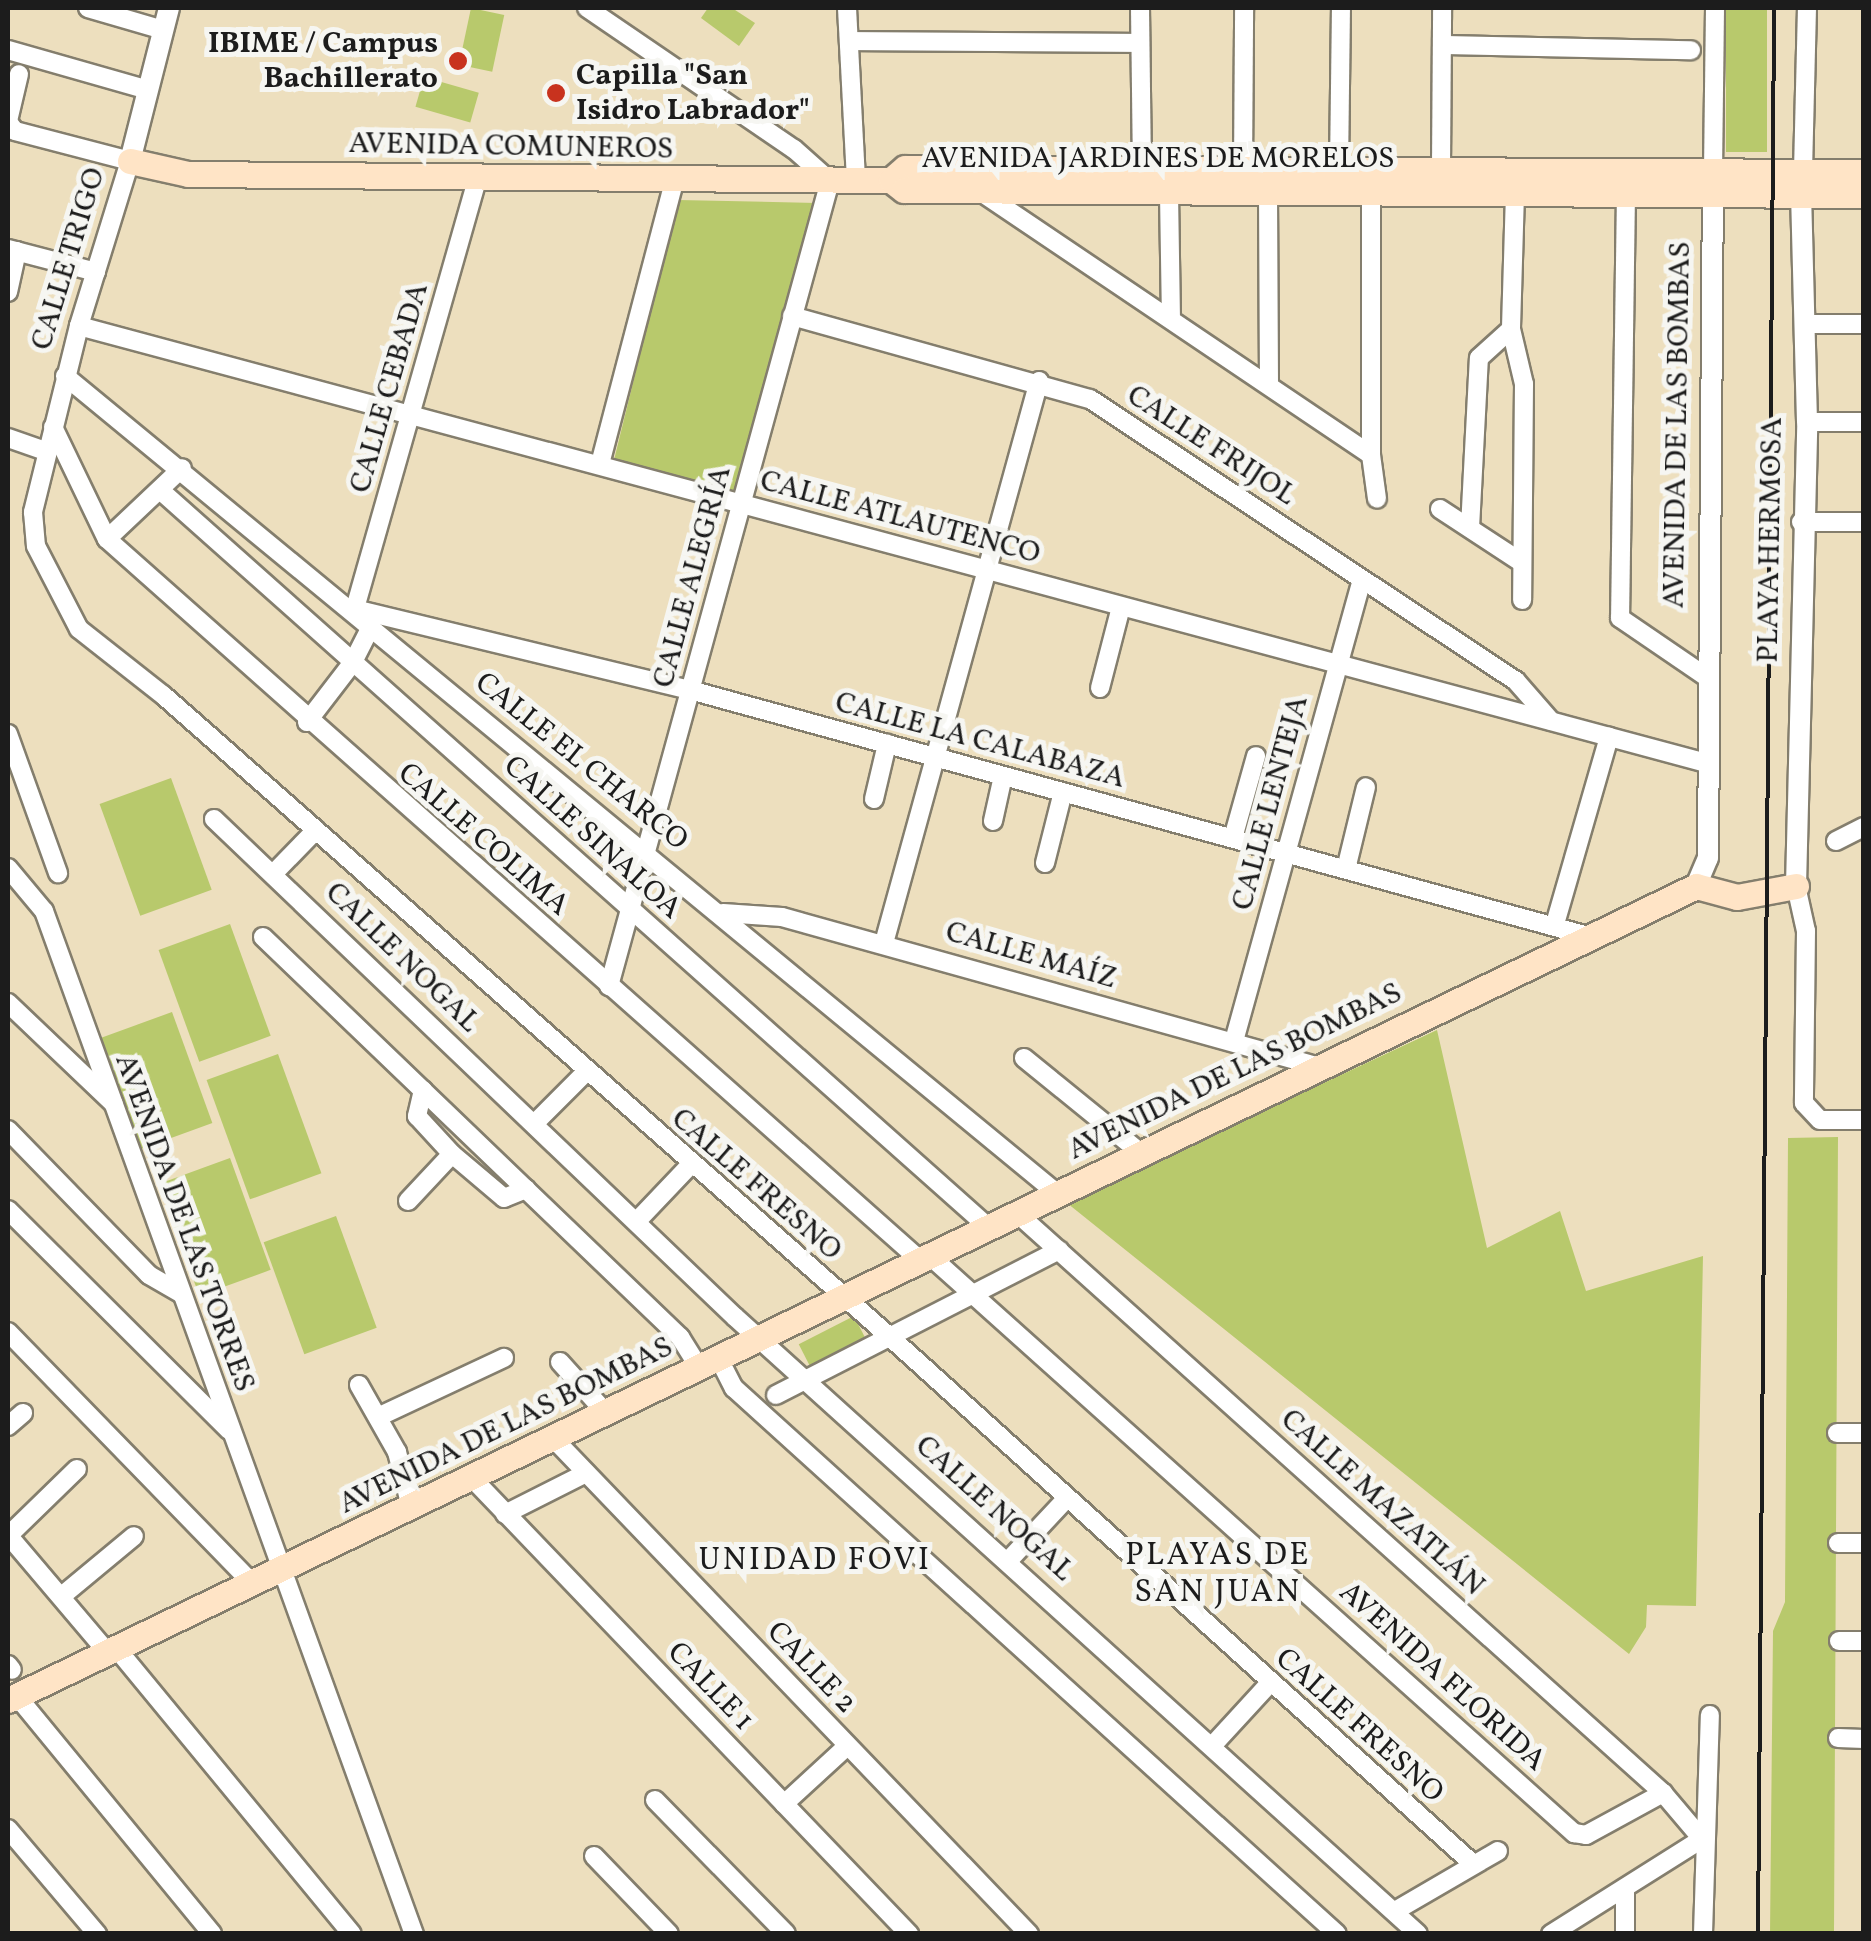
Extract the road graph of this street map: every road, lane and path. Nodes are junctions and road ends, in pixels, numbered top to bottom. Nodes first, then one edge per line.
1 (88, 8) edge
2 (169, 8) edge
3 (588, 8) edge
4 (847, 8) edge
5 (1140, 8) edge
6 (1244, 8) edge
7 (1340, 8) edge
8 (1442, 8) edge
9 (1715, 8) edge
10 (1807, 8) edge
11 (163, 30) junction
12 (850, 41) junction
13 (1140, 43) junction
14 (1443, 46) junction
15 (8, 50) edge
16 (1691, 50) dead end
17 (19, 74) dead end
18 (148, 90) junction
19 (8, 124) edge
20 (130, 161) junction
21 (1142, 167) junction
22 (1441, 168) junction
23 (1243, 169) junction
24 (1338, 170) junction
25 (1864, 172) edge
26 (477, 180) junction
27 (856, 180) junction
28 (891, 180) junction
29 (674, 182) junction
30 (830, 182) junction
31 (1713, 183) junction
32 (1802, 183) junction
33 (1281, 186) junction
34 (976, 189) junction
35 (1626, 192) junction
36 (1170, 193) junction
37 (1514, 193) junction
38 (1370, 194) junction
39 (1864, 195) edge
40 (12, 250) edge
41 (96, 272) junction
42 (8, 292) edge
43 (1171, 315) junction
44 (792, 316) junction
45 (1806, 324) junction
46 (1864, 324) edge
47 (79, 326) junction
48 (1511, 328) junction
49 (65, 376) junction
50 (1039, 380) junction
51 (1270, 382) junction
52 (413, 414) junction
53 (1807, 422) junction
54 (1864, 422) edge
55 (53, 427) junction
56 (8, 438) edge
57 (48, 452) junction
58 (1370, 455) junction
59 (600, 464) junction
60 (182, 468) junction
61 (160, 490) junction
62 (1377, 499) dead end
63 (741, 503) junction
64 (1440, 510) dead end
65 (1801, 522) junction
66 (1864, 522) edge
67 (32, 528) joint
68 (1470, 528) junction
69 (107, 539) junction
70 (1521, 562) junction
71 (987, 571) junction
72 (1362, 579) junction
73 (1522, 600) dead end
74 (1121, 606) junction
75 (354, 609) junction
76 (371, 627) junction
77 (353, 662) junction
78 (1337, 664) junction
79 (1708, 678) junction
80 (1100, 688) dead end
81 (690, 690) junction
82 (1551, 721) junction
83 (307, 722) junction
84 (8, 734) edge
85 (1609, 737) junction
86 (887, 744) junction
87 (1256, 756) dead end
88 (936, 757) junction
89 (1708, 763) junction
90 (1003, 776) junction
91 (1366, 788) dead end
92 (1063, 792) junction
93 (874, 800) dead end
94 (214, 819) dead end
95 (993, 822) dead end
96 (1864, 828) edge
97 (316, 830) junction
98 (1233, 838) junction
99 (1836, 841) dead end
100 (1287, 853) junction
101 (649, 854) junction
102 (1044, 863) dead end
103 (8, 868) edge
104 (1346, 869) junction
105 (58, 873) dead end
106 (274, 873) junction
107 (1696, 886) junction
108 (1796, 886) junction
109 (631, 910) junction
110 (723, 913) junction
111 (1554, 924) junction
112 (1588, 936) junction
113 (263, 937) dead end
114 (884, 944) junction
115 (608, 986) junction
116 (8, 1003) edge
117 (1234, 1041) junction
118 (1024, 1058) dead end
119 (1320, 1067) junction
120 (586, 1072) junction
121 (423, 1090) junction
122 (114, 1104) junction
123 (1864, 1120) edge
124 (534, 1124) junction
125 (8, 1130) edge
126 (1141, 1152) junction
127 (452, 1154) junction
128 (690, 1164) junction
129 (526, 1189) junction
130 (1060, 1194) junction
131 (408, 1201) dead end
132 (8, 1210) edge
133 (1018, 1214) junction
134 (636, 1222) junction
135 (988, 1228) junction
136 (1059, 1250) junction
137 (925, 1258) junction
138 (180, 1293) junction
139 (973, 1295) junction
140 (843, 1299) junction
141 (8, 1332) edge
142 (890, 1337) junction
143 (761, 1338) junction
144 (504, 1358) dead end
145 (560, 1362) dead end
146 (709, 1364) junction
147 (808, 1379) junction
148 (359, 1385) dead end
149 (776, 1394) dead end
150 (23, 1413) dead end
151 (608, 1414) junction
152 (380, 1416) junction
153 (8, 1426) edge
154 (229, 1430) junction
155 (1837, 1433) dead end
156 (1864, 1433) edge
157 (554, 1439) junction
158 (77, 1470) dead end
159 (586, 1472) junction
160 (472, 1478) junction
161 (1066, 1499) junction
162 (411, 1507) junction
163 (506, 1514) junction
164 (8, 1535) edge
165 (134, 1536) dead end
166 (1838, 1543) dead end
167 (1864, 1543) edge
168 (1009, 1560) junction
169 (280, 1570) junction
170 (252, 1582) junction
171 (63, 1594) junction
172 (1839, 1641) dead end
173 (1864, 1641) edge
174 (113, 1651) junction
175 (11, 1683) edge
176 (1270, 1683) junction
177 (1710, 1716) dead end
178 (1838, 1738) dead end
179 (1864, 1739) edge
180 (848, 1746) junction
181 (1212, 1746) junction
182 (1663, 1793) junction
183 (655, 1800) dead end
184 (784, 1804) junction
185 (8, 1829) edge
186 (1702, 1839) junction
187 (1498, 1851) dead end
188 (594, 1856) dead end
189 (1473, 1864) junction
190 (1625, 1888) junction
191 (1395, 1911) junction
192 (96, 1934) edge
193 (212, 1934) edge
194 (352, 1934) edge
195 (414, 1934) edge
196 (669, 1934) edge
197 (786, 1934) edge
198 (910, 1934) edge
199 (1029, 1934) edge
200 (1337, 1934) edge
201 (1418, 1934) edge
202 (1551, 1934) edge
203 (1625, 1934) edge
204 (1703, 1934) edge

1 - 11 street
2 - 11 street, CALLE TRIGO
3 - 30 street
4 - 12 street
5 - 13 street
6 - 23 street
7 - 24 street
8 - 14 street
9 - 31 street, AVENIDA DE LAS BOMBAS
10 - 32 street
11 - 18 street, CALLE TRIGO
12 - 13 street
12 - 27 street
13 - 21 street
14 - 16 street
14 - 22 street
15 - 18 street
17 - 19 street
18 - 20 street, CALLE TRIGO
19 - 20 street
20 - 26 main road, AVENIDA COMUNEROS
20 - 41 street, CALLE TRIGO
21 - 23 main road, AVENIDA JARDINES DE MORELOS
21 - 28 main road, AVENIDA JARDINES DE MORELOS
22 - 24 main road, AVENIDA JARDINES DE MORELOS
22 - 31 main road, AVENIDA JARDINES DE MORELOS
23 - 33 main road, AVENIDA JARDINES DE MORELOS
24 - 33 main road, AVENIDA JARDINES DE MORELOS
25 - 32 main road, AVENIDA JARDINES DE MORELOS
26 - 29 main road, AVENIDA COMUNEROS
26 - 52 street, CALLE CEBADA
27 - 28 main road, AVENIDA COMUNEROS
27 - 30 main road, AVENIDA COMUNEROS
28 - 34 main road, AVENIDA JARDINES DE MORELOS
29 - 30 main road, AVENIDA COMUNEROS
29 - 59 street
30 - 44 street, CALLE ALEGRÍA
31 - 32 main road, AVENIDA JARDINES DE MORELOS
31 - 35 main road, AVENIDA JARDINES DE MORELOS
31 - 79 street, AVENIDA DE LAS BOMBAS
32 - 39 main road, AVENIDA JARDINES DE MORELOS
32 - 45 street, PLAYA HERMOSA
33 - 36 main road, AVENIDA JARDINES DE MORELOS
33 - 38 main road, AVENIDA JARDINES DE MORELOS
33 - 51 street
34 - 36 main road, AVENIDA JARDINES DE MORELOS
34 - 43 street
35 - 37 main road, AVENIDA JARDINES DE MORELOS
35 - 79 street
36 - 43 street
37 - 38 main road, AVENIDA JARDINES DE MORELOS
37 - 48 street
38 - 58 street
40 - 41 street
40 - 42 street
41 - 47 street, CALLE TRIGO
43 - 51 street
44 - 50 street, CALLE FRIJOL
44 - 63 street, CALLE ALEGRÍA
45 - 46 street
45 - 53 street, PLAYA HERMOSA
47 - 49 street, CALLE TRIGO
47 - 52 street, CALLE ATLAUTENCO
48 - 68 street
48 - 70 street
49 - 55 street, CALLE TRIGO
49 - 60 street, CALLE EL CHARCO
50 - 71 street
50 - 72 street, CALLE FRIJOL
51 - 58 street
52 - 59 street, CALLE ATLAUTENCO
52 - 75 street, CALLE CEBADA
53 - 54 street
53 - 65 street, PLAYA HERMOSA
55 - 57 street, CALLE TRIGO
55 - 69 street, CALLE COLIMA
56 - 57 street
57 - 67 street, CALLE TRIGO
58 - 62 street
59 - 63 street, CALLE ATLAUTENCO
60 - 61 street
60 - 75 street, CALLE EL CHARCO
61 - 69 street
61 - 77 street, CALLE SINALOA
63 - 71 street, CALLE ATLAUTENCO
63 - 81 street, CALLE ALEGRÍA
64 - 68 street
65 - 66 street
65 - 108 street, PLAYA HERMOSA
67 - 97 street, CALLE FRESNO
68 - 70 street
69 - 83 street, CALLE COLIMA
70 - 73 street
71 - 74 street, CALLE ATLAUTENCO
71 - 88 street
72 - 78 street, CALLE LENTEJA
72 - 82 street, CALLE FRIJOL
74 - 78 street, CALLE ATLAUTENCO
74 - 80 street
75 - 76 street, CALLE EL CHARCO
75 - 81 street, CALLE LA CALABAZA
76 - 77 street
76 - 101 street, CALLE EL CHARCO
77 - 83 street
77 - 109 street, CALLE SINALOA
78 - 82 street, CALLE ATLAUTENCO
78 - 100 street, CALLE LENTEJA
79 - 89 street, AVENIDA DE LAS BOMBAS
81 - 86 street, CALLE LA CALABAZA
81 - 101 street, CALLE ALEGRÍA
82 - 85 street, CALLE ATLAUTENCO
83 - 115 street, CALLE COLIMA
84 - 105 street
85 - 89 street, CALLE ATLAUTENCO
85 - 111 street
86 - 88 street, CALLE LA CALABAZA
86 - 93 street
87 - 98 street
88 - 90 street, CALLE LA CALABAZA
88 - 114 street
89 - 107 street, AVENIDA DE LAS BOMBAS
90 - 92 street, CALLE LA CALABAZA
90 - 95 street
91 - 104 street
92 - 98 street, CALLE LA CALABAZA
92 - 102 street
94 - 106 street, CALLE NOGAL
96 - 99 street
97 - 106 street
97 - 120 street, CALLE FRESNO
98 - 100 street, CALLE LA CALABAZA
100 - 104 street, CALLE LA CALABAZA
100 - 117 street, CALLE LENTEJA
101 - 109 street, CALLE ALEGRÍA
101 - 110 street, CALLE EL CHARCO
103 - 122 street, AVENIDA DE LAS TORRES
104 - 111 street, CALLE LA CALABAZA
106 - 124 street, CALLE NOGAL
107 - 108 main road
107 - 112 main road, AVENIDA DE LAS BOMBAS
108 - 123 street, PLAYA HERMOSA
109 - 115 street, CALLE ALEGRÍA
109 - 135 street, CALLE SINALOA
110 - 114 street, CALLE MAÍZ
110 - 130 street, CALLE EL CHARCO
111 - 112 street, CALLE LA CALABAZA
112 - 119 main road, AVENIDA DE LAS BOMBAS
113 - 121 street
114 - 117 street, CALLE MAÍZ
115 - 137 street, CALLE COLIMA
116 - 122 street
117 - 119 street, CALLE MAÍZ
118 - 126 street
119 - 126 main road, AVENIDA DE LAS BOMBAS
120 - 124 street
120 - 128 street, CALLE FRESNO
121 - 127 street
121 - 129 street
122 - 138 street, AVENIDA DE LAS TORRES
124 - 134 street, CALLE NOGAL
125 - 138 street
126 - 130 main road, AVENIDA DE LAS BOMBAS
127 - 129 street
127 - 131 street
128 - 134 street
128 - 140 street, CALLE FRESNO
129 - 146 street
130 - 133 main road, AVENIDA DE LAS BOMBAS
132 - 154 street
133 - 135 main road, AVENIDA DE LAS BOMBAS
133 - 136 street, CALLE MAZATLÁN
134 - 143 street, CALLE NOGAL
135 - 137 main road, AVENIDA DE LAS BOMBAS
136 - 139 street
136 - 182 street, CALLE MAZATLÁN
137 - 139 street, AVENIDA FLORIDA
137 - 140 main road, AVENIDA DE LAS BOMBAS
138 - 154 street, AVENIDA DE LAS TORRES
139 - 142 street
139 - 182 street, AVENIDA FLORIDA
140 - 142 street, CALLE FRESNO
140 - 143 main road, AVENIDA DE LAS BOMBAS
141 - 170 street
142 - 147 street
142 - 161 street, CALLE FRESNO
143 - 146 main road, AVENIDA DE LAS BOMBAS
143 - 147 street, CALLE NOGAL
144 - 152 street
145 - 151 street
146 - 151 main road, AVENIDA DE LAS BOMBAS
146 - 200 street
147 - 149 street
147 - 168 street, CALLE NOGAL
148 - 152 street
150 - 153 street
151 - 157 main road, AVENIDA DE LAS BOMBAS
152 - 162 street
154 - 169 street, AVENIDA DE LAS TORRES
155 - 156 street
157 - 159 street, CALLE 2
157 - 160 main road, AVENIDA DE LAS BOMBAS
158 - 164 street
159 - 163 street
159 - 180 street, CALLE 2
160 - 162 main road, AVENIDA DE LAS BOMBAS
160 - 163 street, CALLE 1
161 - 168 street
161 - 176 street, CALLE FRESNO
162 - 169 main road, AVENIDA DE LAS BOMBAS
163 - 184 street, CALLE 1
164 - 171 street
165 - 171 street
166 - 167 street
168 - 181 street, CALLE NOGAL
169 - 170 main road, AVENIDA DE LAS BOMBAS
169 - 195 street, AVENIDA DE LAS TORRES
170 - 174 main road, AVENIDA DE LAS BOMBAS
171 - 174 street
172 - 173 street
174 - 175 main road, AVENIDA DE LAS BOMBAS
174 - 194 street
175 - 193 street
176 - 181 street
176 - 189 street, CALLE FRESNO
177 - 186 street
178 - 179 street
180 - 184 street
180 - 199 street, CALLE 2
181 - 191 street, CALLE NOGAL
182 - 186 street, CALLE MAZATLÁN
183 - 197 street
184 - 198 street, CALLE 1
185 - 192 street
186 - 190 street
186 - 204 street
187 - 189 street
188 - 196 street
189 - 191 street
190 - 202 street
190 - 203 street
191 - 201 street, CALLE NOGAL

